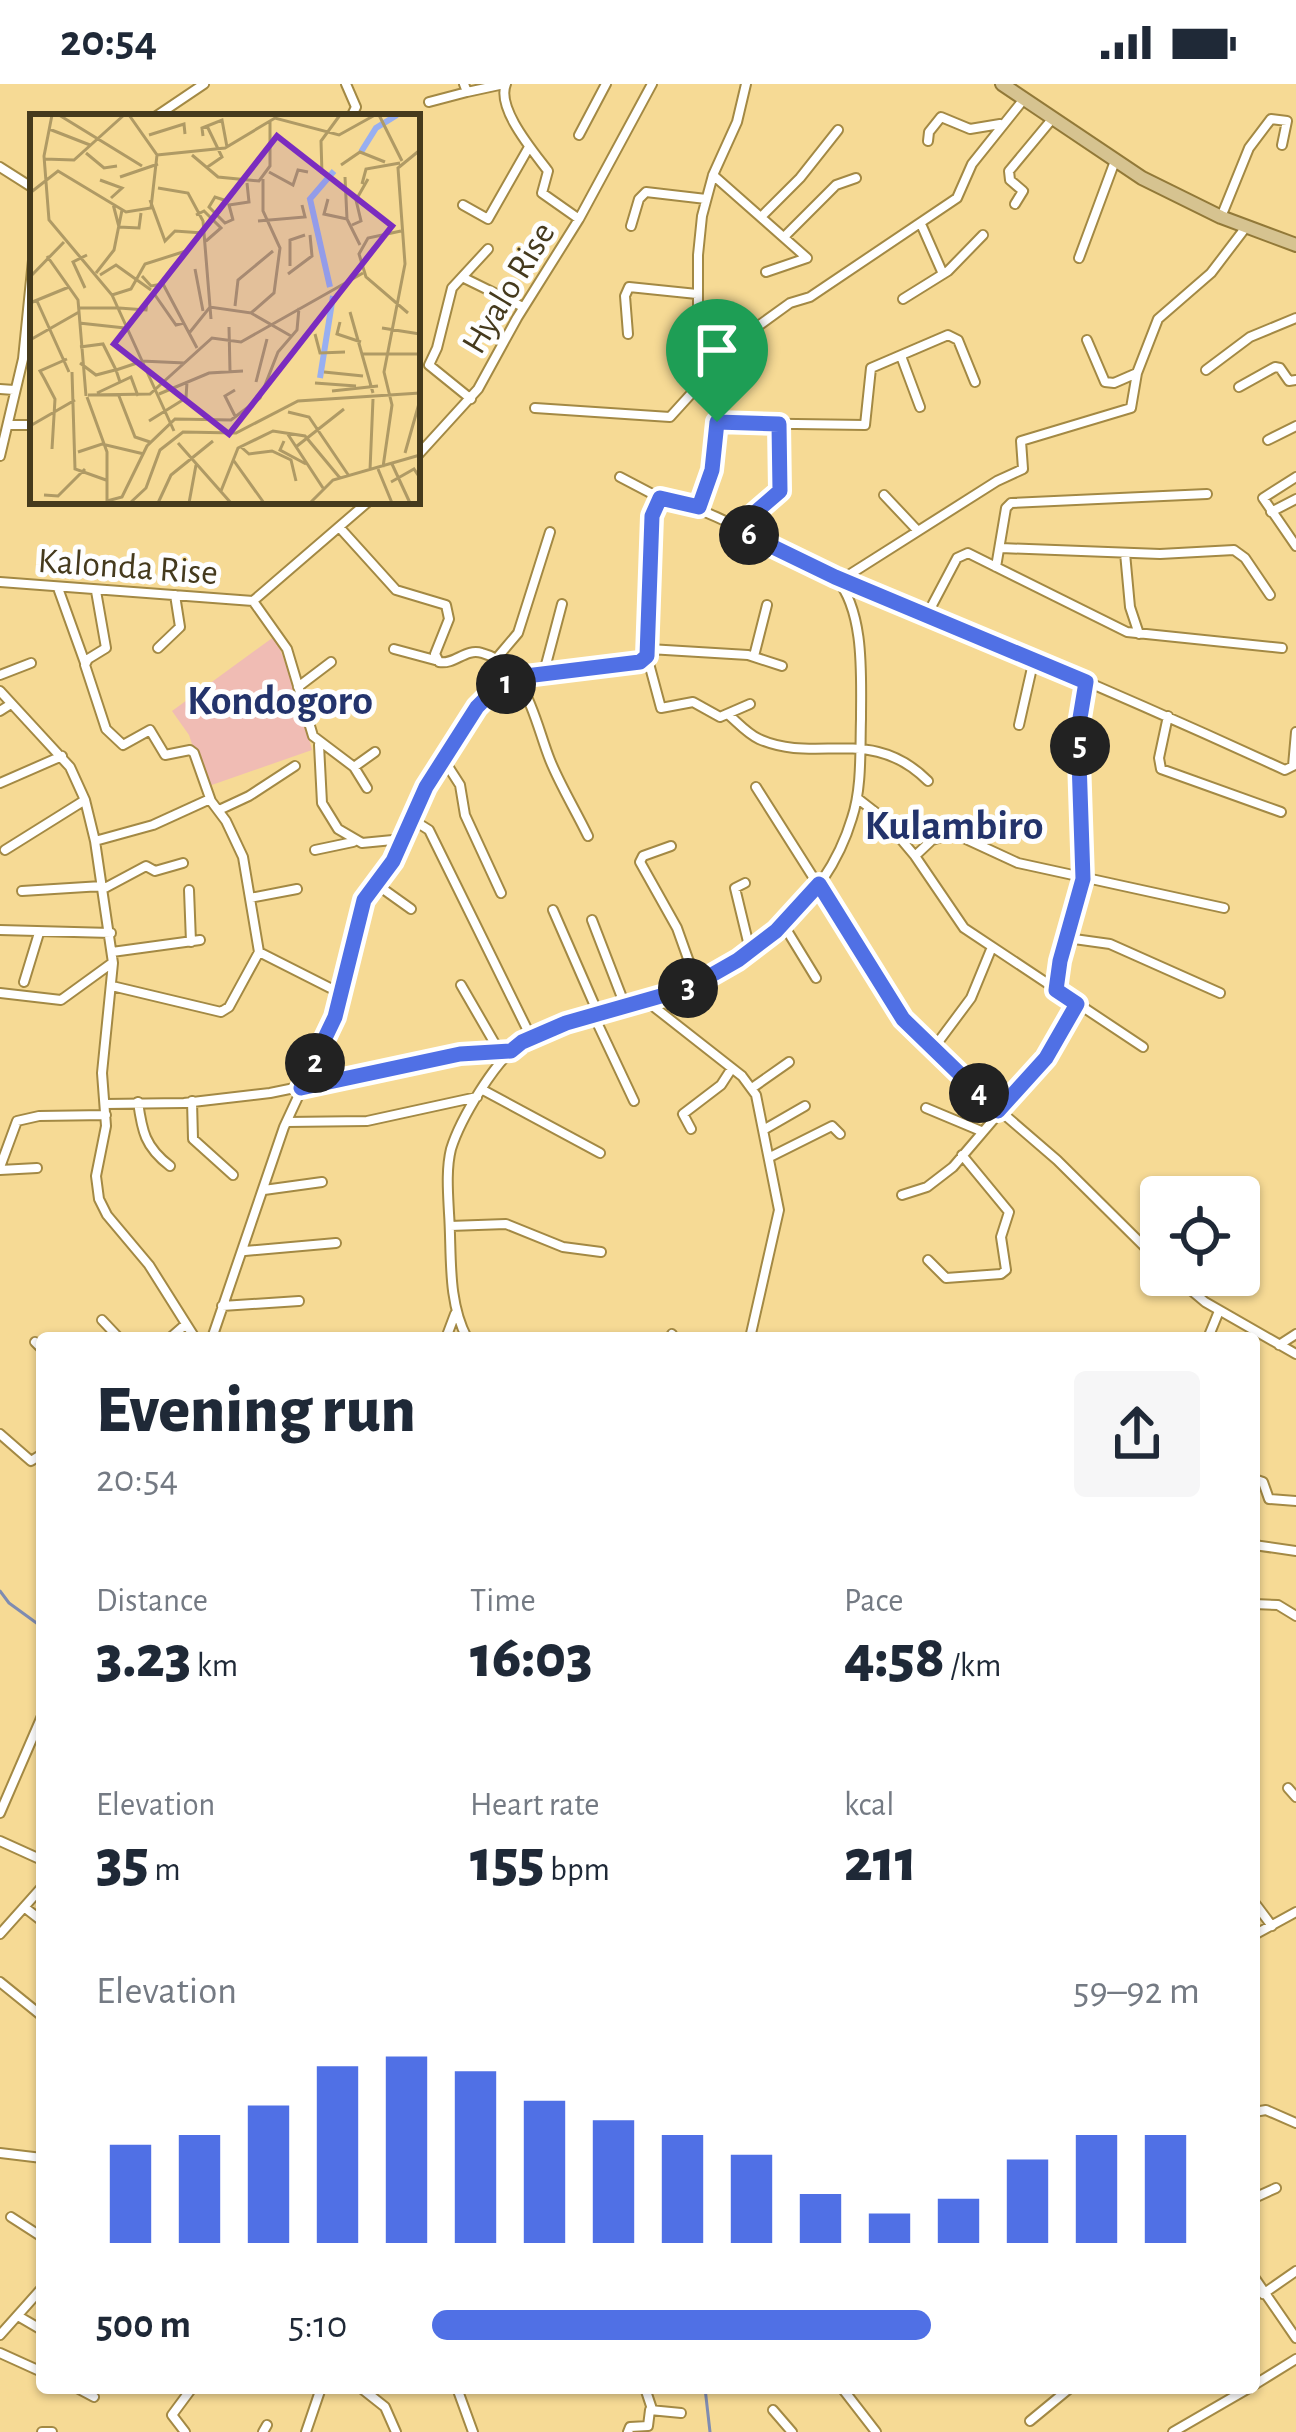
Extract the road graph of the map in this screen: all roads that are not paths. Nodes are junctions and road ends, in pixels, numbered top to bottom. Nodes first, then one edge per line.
1 (204, 84) edge
2 (346, 84) edge
3 (505, 84) edge
4 (606, 84) edge
5 (652, 84) edge
6 (746, 84) edge
7 (1002, 84) edge
8 (1031, 84) edge
9 (465, 88) edge
10 (1021, 97) junction
11 (429, 102) dead end
12 (159, 114) edge
13 (353, 114) edge
14 (1053, 118) junction
15 (1001, 124) junction
16 (838, 130) dead end
17 (579, 135) dead end
18 (928, 141) dead end
19 (1282, 145) dead end
20 (529, 148) junction
21 (1115, 160) junction
22 (0, 167) edge
23 (713, 175) junction
24 (856, 178) dead end
25 (30, 186) edge
26 (706, 199) junction
27 (1015, 204) dead end
28 (463, 205) dead end
29 (763, 215) junction
30 (1221, 217) junction
31 (580, 219) junction
32 (921, 224) junction
33 (632, 226) dead end
34 (1246, 226) junction
35 (983, 235) dead end
36 (785, 236) junction
37 (1296, 245) edge
38 (488, 249) dead end
39 (1079, 258) dead end
40 (766, 272) dead end
41 (943, 274) junction
42 (464, 278) junction
43 (30, 294) edge
44 (697, 294) junction
45 (903, 299) dead end
46 (524, 307) junction
47 (1296, 318) edge
48 (628, 334) dead end
49 (698, 338) junction
50 (1087, 340) dead end
51 (901, 356) junction
52 (1206, 370) dead end
53 (710, 373) junction
54 (1138, 373) junction
55 (1296, 380) edge
56 (975, 382) dead end
57 (1239, 387) dead end
58 (0, 389) edge
59 (14, 390) junction
60 (472, 399) junction
61 (920, 407) dead end
62 (535, 408) dead end
63 (717, 422) junction
64 (30, 424) edge
65 (779, 424) junction
66 (8, 425) junction
67 (1296, 426) edge
68 (1268, 440) dead end
69 (420, 453) edge
70 (0, 456) edge
71 (620, 477) dead end
72 (1296, 477) edge
73 (1207, 494) dead end
74 (884, 495) dead end
75 (660, 498) junction
76 (1292, 502) edge
77 (366, 504) edge
78 (699, 507) junction
79 (1271, 512) junction
80 (1296, 513) edge
81 (340, 528) junction
82 (736, 529) junction
83 (917, 530) junction
84 (550, 532) dead end
85 (1296, 546) edge
86 (1001, 548) junction
87 (1125, 553) junction
88 (996, 567) junction
89 (839, 578) junction
90 (0, 582) edge
91 (57, 587) junction
92 (96, 590) junction
93 (176, 595) junction
94 (1270, 596) dead end
95 (253, 601) junction
96 (562, 604) dead end
97 (767, 605) dead end
98 (928, 613) junction
99 (1139, 634) junction
100 (1282, 647) dead end
101 (158, 648) dead end
102 (394, 649) dead end
103 (648, 653) junction
104 (754, 656) junction
105 (496, 659) junction
106 (1034, 659) junction
107 (437, 660) junction
108 (86, 662) junction
109 (331, 662) dead end
110 (31, 663) dead end
111 (782, 666) dead end
112 (544, 672) junction
113 (0, 675) edge
114 (518, 679) junction
115 (1086, 682) junction
116 (298, 687) junction
117 (0, 691) edge
118 (11, 704) junction
119 (750, 704) dead end
120 (0, 712) edge
121 (730, 716) junction
122 (1168, 716) junction
123 (1019, 725) dead end
124 (1296, 732) edge
125 (319, 743) junction
126 (860, 748) junction
127 (375, 752) dead end
128 (62, 756) junction
129 (444, 760) junction
130 (295, 766) dead end
131 (354, 767) junction
132 (928, 781) dead end
133 (0, 783) edge
134 (756, 787) dead end
135 (367, 788) dead end
136 (857, 798) junction
137 (210, 799) junction
138 (85, 800) junction
139 (219, 809) junction
140 (1281, 812) dead end
141 (412, 820) junction
142 (588, 836) dead end
143 (404, 839) junction
144 (95, 841) junction
145 (354, 842) junction
146 (671, 846) dead end
147 (4, 850) dead end
148 (315, 850) dead end
149 (915, 856) junction
150 (182, 863) dead end
151 (1083, 879) junction
152 (745, 883) dead end
153 (376, 884) junction
154 (819, 884) junction
155 (102, 887) junction
156 (297, 889) dead end
157 (189, 890) dead end
158 (22, 891) dead end
159 (500, 892) dead end
160 (250, 898) junction
161 (411, 908) dead end
162 (1224, 908) dead end
163 (554, 910) dead end
164 (592, 920) dead end
165 (783, 924) junction
166 (0, 930) edge
167 (39, 933) junction
168 (111, 933) junction
169 (1067, 938) junction
170 (992, 947) junction
171 (750, 950) junction
172 (259, 952) junction
173 (112, 957) junction
174 (816, 978) dead end
175 (24, 982) dead end
176 (698, 984) junction
177 (461, 985) dead end
178 (112, 986) junction
179 (1056, 990) junction
180 (1220, 992) dead end
181 (0, 993) edge
182 (342, 994) junction
183 (648, 1003) junction
184 (1077, 1004) junction
185 (626, 1008) junction
186 (595, 1014) junction
187 (531, 1037) junction
188 (1143, 1047) dead end
189 (498, 1049) junction
190 (933, 1049) junction
191 (511, 1051) junction
192 (789, 1063) dead end
193 (731, 1068) junction
194 (301, 1088) junction
195 (752, 1088) junction
196 (480, 1093) junction
197 (634, 1101) dead end
198 (139, 1102) junction
199 (192, 1102) junction
200 (805, 1106) dead end
201 (926, 1108) dead end
202 (105, 1110) junction
203 (998, 1111) junction
204 (287, 1121) junction
205 (13, 1125) junction
206 (0, 1129) edge
207 (691, 1129) dead end
208 (765, 1129) junction
209 (981, 1131) junction
210 (840, 1134) dead end
211 (600, 1153) dead end
212 (962, 1155) junction
213 (770, 1157) junction
214 (170, 1166) dead end
215 (0, 1168) edge
216 (37, 1168) dead end
217 (232, 1174) dead end
218 (322, 1182) dead end
219 (264, 1190) junction
220 (902, 1196) dead end
221 (450, 1226) junction
222 (1140, 1242) edge
223 (336, 1244) dead end
224 (245, 1251) junction
225 (601, 1252) dead end
226 (928, 1260) dead end
227 (1200, 1296) edge
228 (299, 1300) dead end
229 (222, 1306) junction
230 (1220, 1311) junction
231 (455, 1312) junction
232 (102, 1320) dead end
233 (186, 1324) junction
234 (113, 1332) edge
235 (177, 1332) edge
236 (191, 1332) edge
237 (214, 1332) edge
238 (448, 1332) edge
239 (464, 1332) edge
240 (752, 1332) edge
241 (1211, 1332) edge
242 (1248, 1332) edge
243 (1296, 1334) edge
244 (1260, 1338) edge
245 (1279, 1345) junction
246 (1296, 1354) edge
247 (0, 1434) edge
248 (36, 1458) edge
249 (1260, 1481) edge
250 (1296, 1501) edge
251 (1260, 1546) edge
252 (1296, 1551) edge
253 (1260, 1604) edge
254 (1296, 1616) edge
255 (36, 1730) edge
256 (1288, 1788) dead end
257 (1296, 1797) edge
258 (0, 1813) edge
259 (0, 1841) edge
260 (36, 1857) edge
261 (36, 1894) edge
262 (25, 1907) junction
263 (1260, 1910) edge
264 (1296, 1912) edge
265 (36, 1916) edge
266 (1272, 1926) junction
267 (1260, 1932) edge
268 (0, 1934) edge
269 (0, 1982) edge
270 (36, 2011) edge
271 (1260, 2111) edge
272 (1296, 2123) edge
273 (0, 2152) edge
274 (36, 2157) edge
275 (1276, 2188) dead end
276 (1260, 2195) edge
277 (11, 2217) dead end
278 (36, 2233) edge
279 (1296, 2271) edge
280 (1260, 2288) edge
281 (36, 2294) edge
282 (1263, 2294) junction
283 (0, 2309) edge
284 (16, 2316) junction
285 (36, 2327) edge
286 (0, 2335) edge
287 (1296, 2338) edge
288 (0, 2353) edge
289 (1296, 2360) edge
290 (36, 2369) edge
291 (1260, 2382) edge
292 (90, 2394) edge
293 (188, 2394) edge
294 (319, 2394) edge
295 (369, 2394) edge
296 (459, 2394) edge
297 (647, 2394) edge
298 (847, 2394) edge
299 (1063, 2394) edge
300 (1239, 2394) edge
301 (94, 2396) dead end
302 (652, 2410) junction
303 (773, 2410) dead end
304 (681, 2413) dead end
305 (1030, 2421) dead end
306 (786, 2430) edge
307 (42, 2432) edge
308 (52, 2432) edge
309 (185, 2432) edge
310 (306, 2432) edge
311 (396, 2432) edge
312 (473, 2432) edge
313 (628, 2432) edge
314 (876, 2432) edge
315 (1173, 2432) edge

1 - 12 street
2 - 13 street
3 - 9 street
3 - 20 street, Hyalo Rise
4 - 17 street
5 - 31 street
6 - 23 street
7 - 10 main road
8 - 10 street
9 - 11 street
10 - 14 main road
10 - 15 street
14 - 21 main road
14 - 27 street
15 - 18 street
15 - 32 street
16 - 29 street
19 - 30 street
20 - 28 street
20 - 31 street, Hyalo Rise
21 - 30 main road
21 - 39 street
22 - 25 street
23 - 26 street
23 - 29 street
24 - 36 street
26 - 33 street
26 - 44 street
29 - 36 street
30 - 34 main road
31 - 46 street, Hyalo Rise
32 - 41 street
32 - 49 street
34 - 37 main road
34 - 54 street
35 - 41 street
36 - 40 street
38 - 42 street
41 - 45 street
42 - 46 street
42 - 60 street
43 - 59 street
44 - 48 street
44 - 49 street
46 - 60 street, Hyalo Rise
47 - 52 street
49 - 53 street
50 - 54 street
51 - 56 street
51 - 61 street
51 - 65 street
53 - 62 street
53 - 63 street
54 - 83 street
55 - 57 street
58 - 59 street
59 - 66 street
60 - 69 street, Hyalo Rise
63 - 65 street
63 - 78 street
64 - 66 street
65 - 82 street
66 - 70 street
67 - 68 street
71 - 75 street
72 - 79 street
73 - 86 street
74 - 83 street
75 - 78 street
75 - 103 street
76 - 79 street
76 - 80 street
77 - 81 street
78 - 82 street
79 - 85 street
81 - 95 street
81 - 107 street
82 - 89 street
83 - 89 street
84 - 105 street
86 - 87 street
86 - 88 street
87 - 94 street
87 - 99 street
88 - 98 street
88 - 99 street
89 - 98 street
89 - 126 street
90 - 91 street, Kalonda Rise
91 - 92 street, Kalonda Rise
91 - 108 street
92 - 93 street, Kalonda Rise
92 - 108 street
93 - 95 street, Kalonda Rise
93 - 101 street
95 - 116 street
96 - 112 street
97 - 104 street
98 - 106 street
99 - 100 street
102 - 107 street
103 - 104 street
103 - 112 street
103 - 121 street
104 - 111 street
105 - 107 street
105 - 114 street
106 - 115 street
106 - 123 street
108 - 137 street
109 - 116 street
110 - 113 street
112 - 114 street
114 - 129 street
114 - 142 street
115 - 122 street
115 - 151 street
116 - 125 street
117 - 118 street
118 - 120 street
118 - 128 street
119 - 121 street
121 - 126 street
122 - 124 street
122 - 140 street
125 - 131 street
125 - 145 street
126 - 132 street
126 - 136 street
127 - 131 street
128 - 133 street
128 - 138 street
129 - 141 street
129 - 159 street
130 - 139 street
131 - 135 street
134 - 154 street
136 - 149 street
136 - 154 street
137 - 139 street
137 - 144 street
138 - 144 street
138 - 147 street
139 - 160 street
141 - 143 street
141 - 187 street
143 - 145 street
143 - 153 street
144 - 155 street
145 - 148 street
146 - 176 street
149 - 151 street
149 - 170 street
150 - 155 street
151 - 162 street
151 - 169 street
152 - 171 street
153 - 161 street
153 - 182 street
154 - 165 street
154 - 190 street
155 - 158 street
155 - 168 street
156 - 160 street
157 - 173 street
160 - 172 street
163 - 186 street
164 - 185 street
165 - 171 street
165 - 174 street
166 - 167 street
167 - 168 street
167 - 175 street
168 - 173 street
169 - 179 street
169 - 180 street
170 - 179 street
170 - 190 street
171 - 176 street
172 - 178 street
172 - 182 street
173 - 178 street
173 - 181 street
176 - 183 street
177 - 189 street
178 - 202 street
179 - 184 street
182 - 194 street
183 - 185 street
183 - 193 street
184 - 188 street
184 - 203 street
185 - 186 street
186 - 187 street
186 - 197 street
187 - 191 street
189 - 191 street
189 - 194 street
190 - 203 street
191 - 196 street
192 - 195 street
193 - 195 street
193 - 207 street
194 - 199 street
194 - 204 street
195 - 208 street
196 - 204 street
196 - 211 street
196 - 221 street
198 - 199 street
198 - 202 street
198 - 214 street
199 - 217 street
200 - 208 street
201 - 209 street
202 - 205 street
202 - 233 street
203 - 209 street
203 - 222 street
204 - 219 street
205 - 206 street
205 - 215 street
208 - 213 street
209 - 212 street
210 - 213 street
212 - 220 street
212 - 226 street
213 - 240 street
215 - 216 street
218 - 219 street
219 - 224 street
221 - 225 street
221 - 231 street
223 - 224 street
224 - 229 street
227 - 230 street
228 - 229 street
229 - 237 street
230 - 241 street
230 - 242 street
231 - 238 street
231 - 239 street
232 - 234 street
233 - 235 street
233 - 236 street
243 - 245 street
244 - 245 street
245 - 246 street
247 - 248 street
249 - 250 street
251 - 252 street
253 - 254 street
255 - 258 street
256 - 257 street
259 - 260 street
261 - 262 street
262 - 265 street
262 - 268 street
263 - 266 street
264 - 266 street
266 - 267 street
269 - 270 street
271 - 272 street
273 - 274 street
275 - 276 street
277 - 278 street
279 - 282 street
280 - 282 street
281 - 284 street
282 - 287 street
283 - 284 street
284 - 285 street
284 - 286 street
288 - 290 street
289 - 291 street
292 - 301 street
293 - 309 street
294 - 310 street
295 - 311 street
296 - 312 street
297 - 302 street
298 - 314 street
299 - 305 street
300 - 315 street
302 - 304 street
302 - 313 street
303 - 306 street
307 - 308 street

